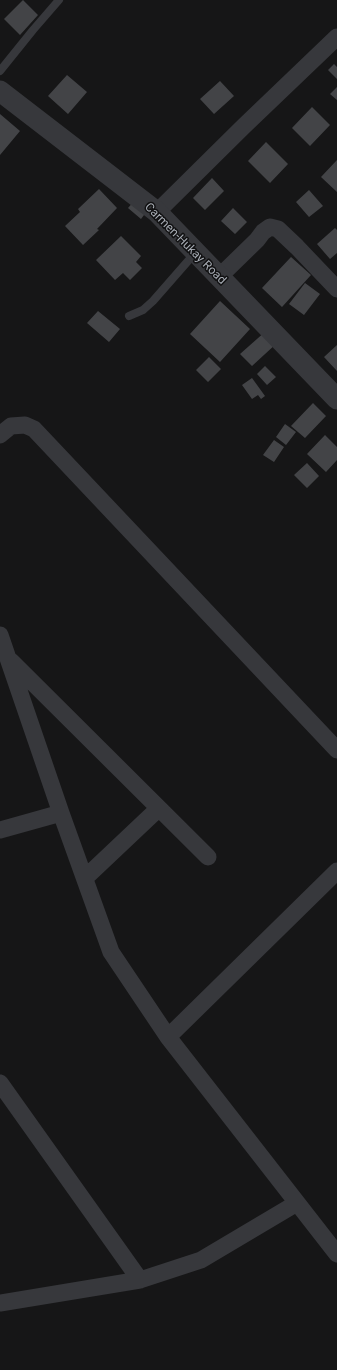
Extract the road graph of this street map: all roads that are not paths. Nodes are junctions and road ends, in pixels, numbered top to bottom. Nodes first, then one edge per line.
1 (59, 0) edge
2 (337, 37) edge
3 (0, 71) edge
4 (0, 91) edge
5 (157, 212) junction
6 (195, 252) junction
7 (219, 277) junction
8 (337, 289) edge
9 (129, 316) dead end
10 (337, 400) edge
11 (0, 435) edge
12 (0, 635) edge
13 (8, 659) junction
14 (337, 750) edge
15 (158, 809) junction
16 (61, 813) junction
17 (0, 830) edge
18 (208, 857) dead end
19 (337, 871) edge
20 (84, 878) junction
21 (168, 1037) junction
22 (0, 1084) edge
23 (297, 1203) junction
24 (337, 1254) edge
25 (140, 1280) junction
26 (0, 1303) edge

1 - 3 lane
2 - 5 street
4 - 5 street, Carmen-Hukay Road
5 - 6 street, Carmen-Hukay Road
6 - 7 street, Carmen-Hukay Road
6 - 9 lane
7 - 8 street
7 - 10 street, Carmen-Hukay Road
11 - 14 street
12 - 13 street
13 - 15 street
13 - 16 street
15 - 18 street
15 - 20 street
16 - 17 street
16 - 20 street
19 - 21 street
20 - 21 street
21 - 23 street
22 - 25 street
23 - 24 street
23 - 25 street
25 - 26 street

